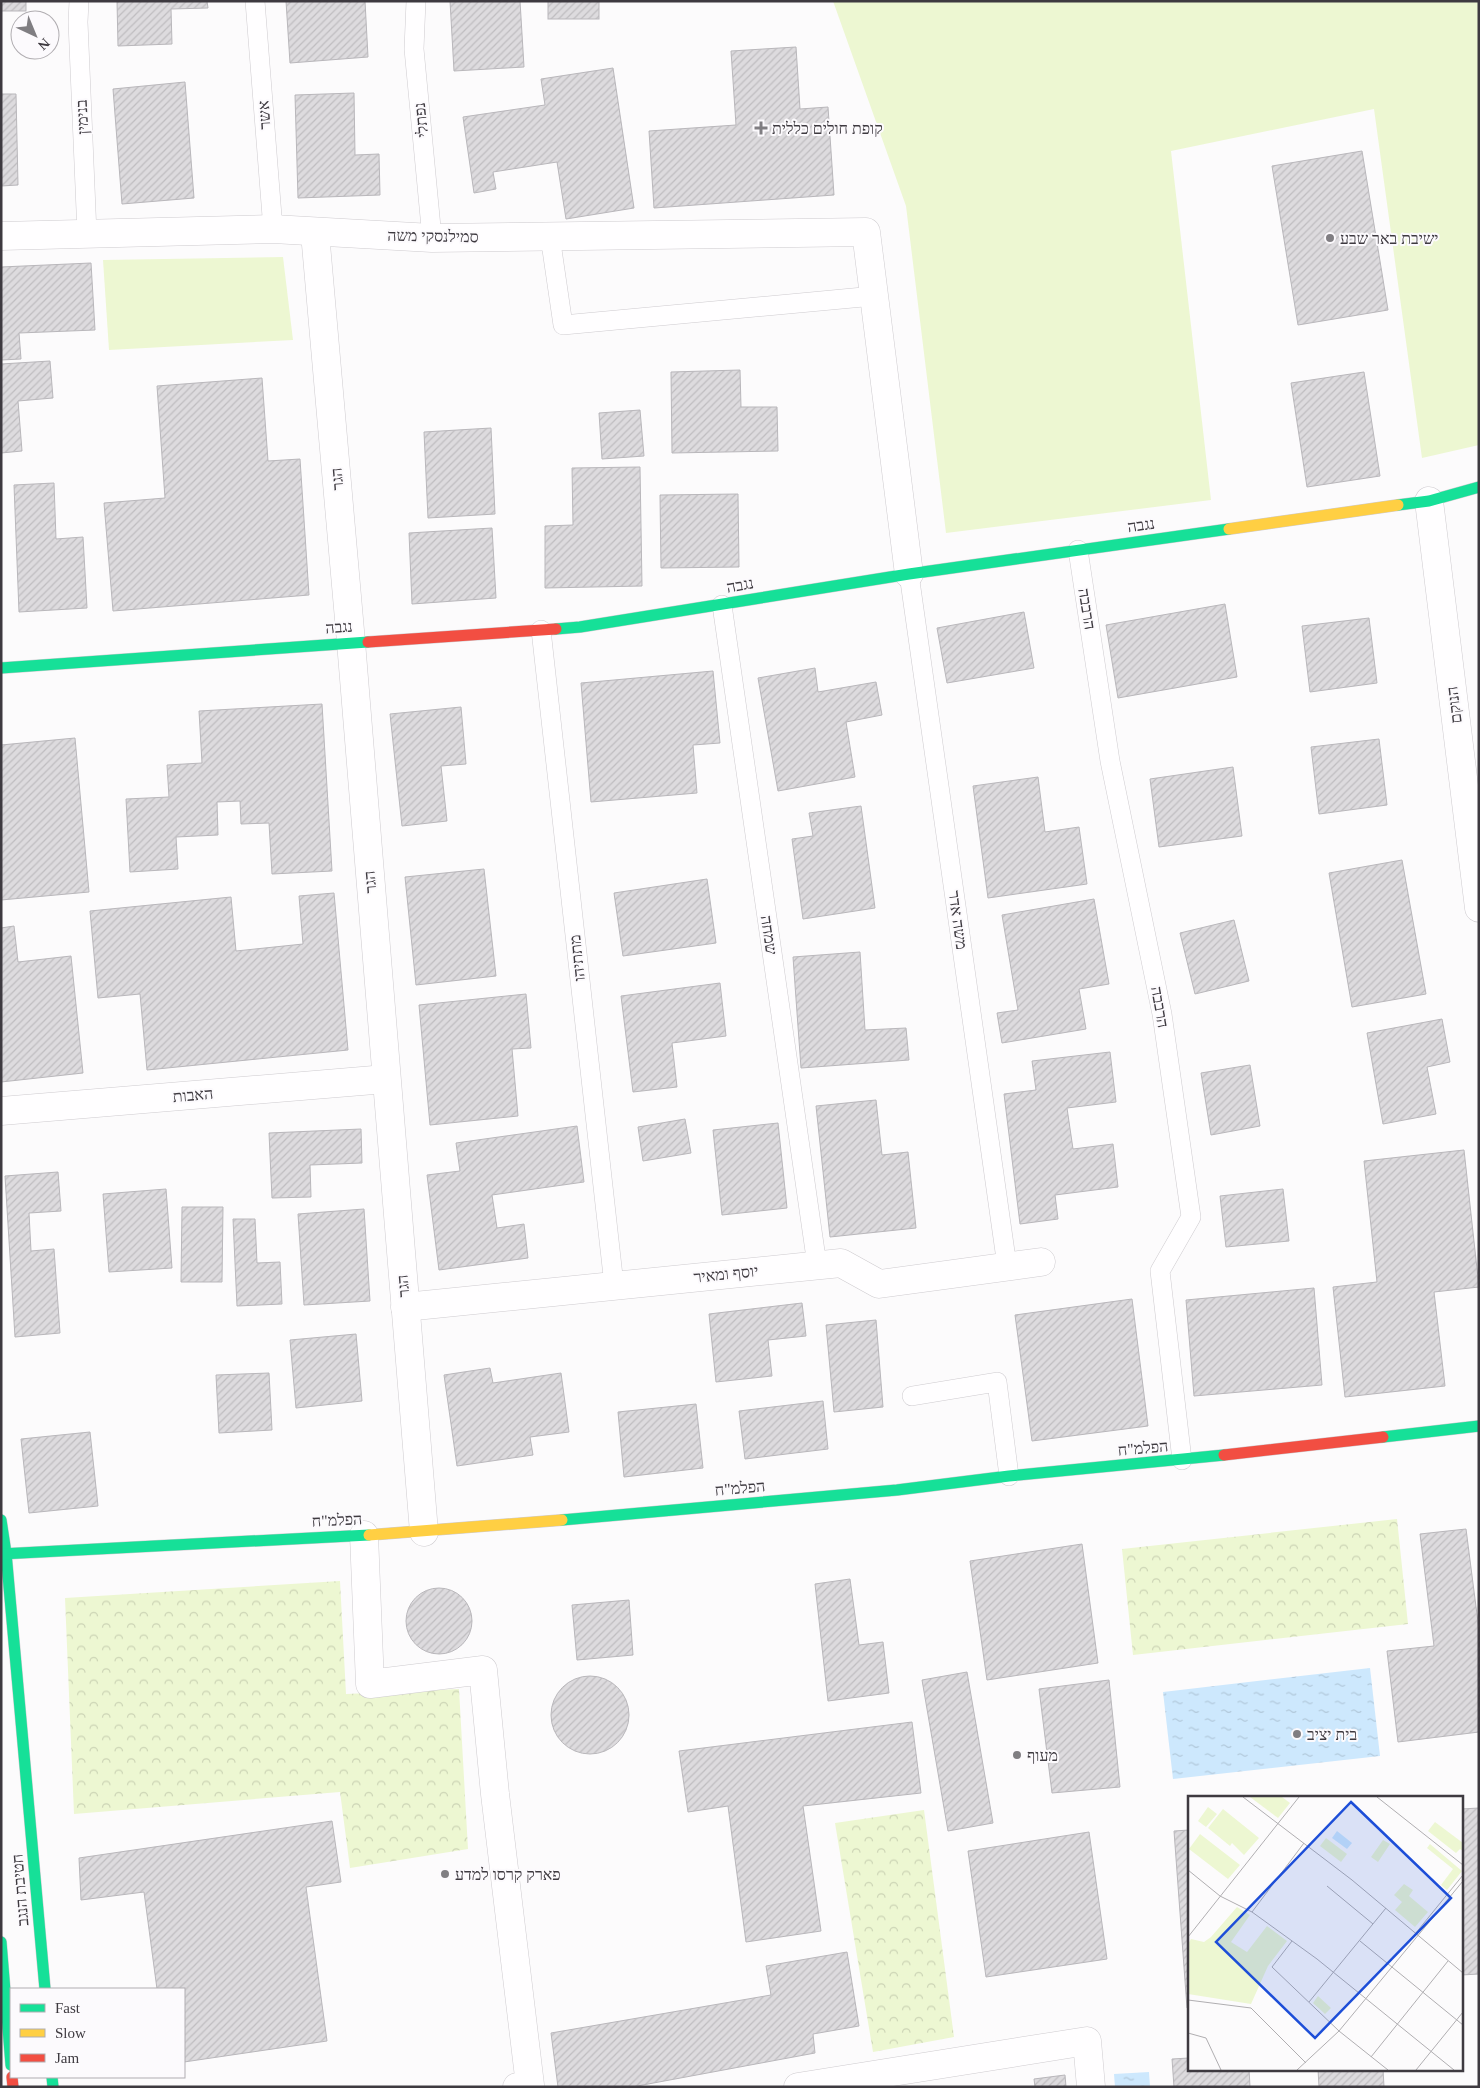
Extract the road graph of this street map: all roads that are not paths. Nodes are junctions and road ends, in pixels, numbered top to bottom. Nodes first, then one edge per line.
1 (79, 1) edge
2 (255, 1) edge
3 (416, 1) edge
4 (273, 230) junction
5 (315, 233) junction
6 (87, 234) junction
7 (1, 236) edge
8 (550, 236) junction
9 (432, 238) junction
10 (874, 296) junction
11 (1479, 487) edge
12 (1429, 501) junction
13 (1078, 550) junction
14 (908, 574) junction
15 (722, 605) junction
16 (541, 630) junction
17 (351, 642) junction
18 (1, 668) edge
19 (1479, 908) edge
20 (386, 1080) junction
21 (1, 1111) edge
22 (1041, 1262) dead end
23 (817, 1265) junction
24 (1007, 1266) junction
25 (614, 1285) junction
26 (405, 1306) junction
27 (912, 1396) dead end
28 (1479, 1426) edge
29 (1182, 1460) junction
30 (1009, 1476) junction
31 (1, 1520) edge
32 (424, 1532) junction
33 (364, 1535) junction
34 (4, 1553) edge
35 (1, 1942) edge
36 (45, 1988) edge
37 (10, 2053) edge
38 (517, 2087) edge
39 (798, 2087) edge
40 (1091, 2087) edge

1 - 6 lane, בנימין
2 - 4 lane, אשר
3 - 9 lane, נפתלי
4 - 5 street, סמילנסקי משה
4 - 6 street, סמילנסקי משה
5 - 9 street, סמילנסקי משה
5 - 17 street, הגר
6 - 7 street, סמילנסקי משה
8 - 9 street, סמילנסקי משה
8 - 10 street, סמילנסקי משה
8 - 10 lane
10 - 14 street
11 - 12 street, נגבה
12 - 13 street, נגבה
12 - 19 street, הנוקם
13 - 14 street, נגבה
13 - 29 lane, הרבבה
14 - 15 street, נגבה
14 - 24 lane, משה אדר
15 - 16 street, נגבה
15 - 23 lane, שמחה
16 - 17 street, נגבה
16 - 25 lane, מתתיהו
17 - 18 street, נגבה
17 - 20 street, הגר
20 - 21 street, האבות
20 - 26 street, הגר
22 - 24 street, יוסף ומאיר
23 - 24 street, יוסף ומאיר
23 - 25 street, יוסף ומאיר
25 - 26 street, יוסף ומאיר
26 - 32 street, הגר
27 - 30 lane
28 - 29 street, הפלמ"ח
29 - 30 street, הפלמ"ח
30 - 32 street, הפלמ"ח
31 - 34 street, חטיבת הנגב
32 - 33 street, הפלמ"ח
33 - 34 street, הפלמ"ח
33 - 38 street
34 - 36 street, חטיבת הנגב
35 - 37 street, חטיבת הנגב
39 - 40 street

